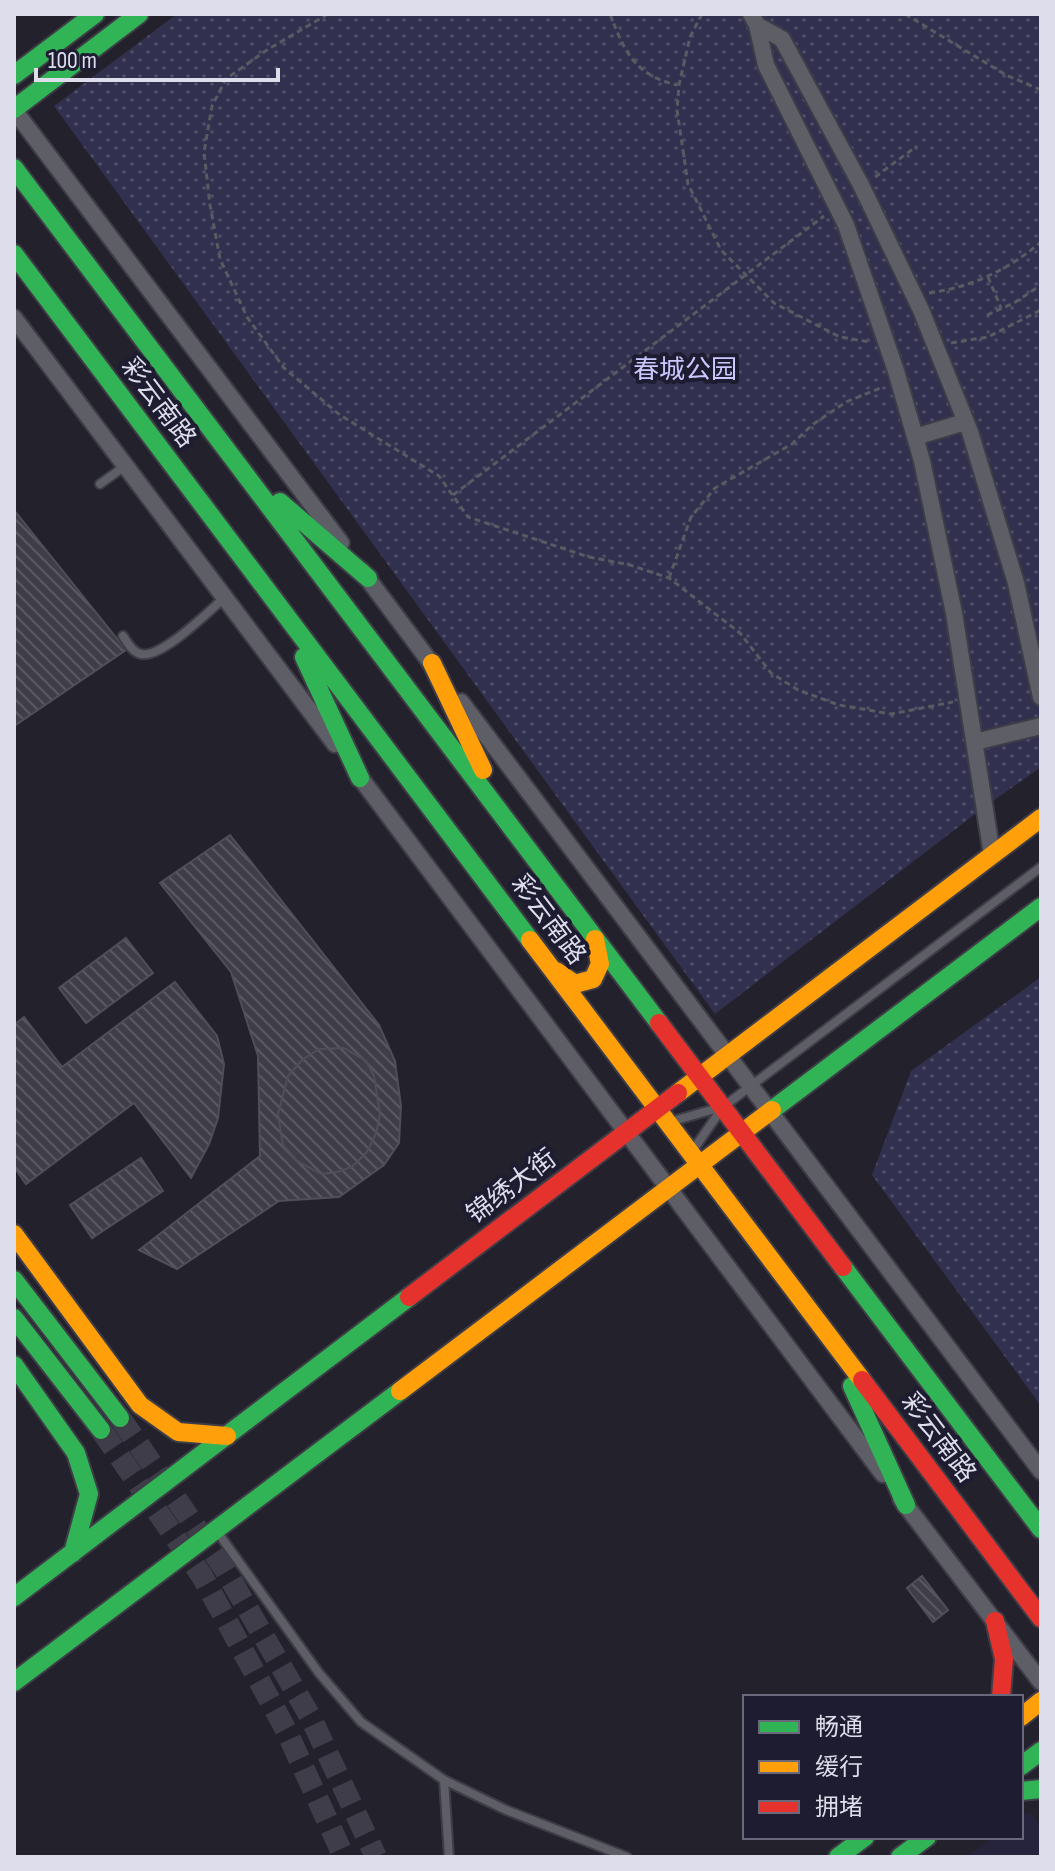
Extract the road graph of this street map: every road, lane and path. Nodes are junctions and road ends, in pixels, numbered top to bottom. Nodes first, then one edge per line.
1 (95, 14) edge
2 (139, 14) edge
3 (328, 14) edge
4 (610, 14) edge
5 (702, 14) edge
6 (905, 14) edge
7 (754, 19) edge
8 (14, 75) edge
9 (679, 85) junction
10 (1041, 90) edge
11 (14, 110) edge
12 (917, 146) dead end
13 (14, 168) edge
14 (862, 187) junction
15 (837, 206) junction
16 (1041, 242) edge
17 (14, 254) edge
18 (746, 275) junction
19 (988, 277) junction
20 (1041, 285) edge
21 (914, 295) junction
22 (1001, 308) junction
23 (1041, 310) edge
24 (987, 315) dead end
25 (14, 318) edge
26 (887, 345) junction
27 (935, 346) junction
28 (899, 384) junction
29 (965, 422) junction
30 (915, 437) junction
31 (237, 464) junction
32 (125, 466) junction
33 (100, 484) dead end
34 (453, 495) junction
35 (368, 578) junction
36 (669, 578) junction
37 (224, 598) junction
38 (282, 611) junction
39 (123, 636) dead end
40 (432, 663) junction
41 (1041, 697) edge
42 (969, 698) junction
43 (1041, 726) edge
44 (975, 742) junction
45 (360, 778) junction
46 (1041, 818) edge
47 (509, 823) junction
48 (992, 855) junction
49 (1041, 867) edge
50 (1041, 907) edge
51 (594, 936) junction
52 (551, 966) junction
53 (728, 1056) junction
54 (700, 1077) junction
55 (750, 1086) junction
56 (723, 1107) junction
57 (770, 1111) junction
58 (663, 1116) junction
59 (627, 1133) junction
60 (742, 1133) junction
61 (696, 1159) junction
62 (669, 1188) junction
63 (14, 1234) edge
64 (14, 1280) edge
65 (14, 1318) edge
66 (833, 1343) junction
67 (14, 1365) edge
68 (120, 1418) tunnel mouth
69 (101, 1430) tunnel mouth
70 (227, 1436) junction
71 (1041, 1471) edge
72 (906, 1505) junction
73 (216, 1529) junction
74 (1041, 1529) edge
75 (73, 1553) junction
76 (14, 1597) edge
77 (1041, 1618) edge
78 (995, 1621) junction
79 (14, 1682) edge
80 (1041, 1682) edge
81 (1002, 1695) edge
82 (1041, 1701) edge
83 (1023, 1715) edge
84 (1041, 1751) edge
85 (1023, 1764) edge
86 (444, 1780) junction
87 (862, 1839) edge
88 (924, 1839) edge
89 (449, 1857) edge
90 (627, 1857) edge
91 (838, 1857) edge
92 (900, 1857) edge

1 - 8 main road
2 - 11 main road
3 - 34 path
4 - 9 path
5 - 9 path
6 - 10 path
7 - 14 street
7 - 15 street
9 - 18 path
11 - 35 street
12 - 14 path
13 - 31 main road, 彩云南路
14 - 21 street
15 - 18 path
15 - 26 street
16 - 19 path
17 - 38 main road, 彩云南路
18 - 26 path
18 - 34 path
19 - 21 path
19 - 22 path
20 - 22 path
21 - 27 street
22 - 24 path
23 - 27 path
25 - 32 street
26 - 28 street
27 - 29 street
28 - 30 street
28 - 36 path
29 - 30 street
29 - 41 street
30 - 42 street
31 - 35 main road
31 - 47 main road, 彩云南路
32 - 33 lane
32 - 37 street
34 - 36 path
35 - 40 street
36 - 42 path
37 - 39 lane
37 - 45 street
38 - 45 main road
38 - 52 main road, 彩云南路
40 - 47 main road
40 - 53 street
42 - 44 street
43 - 44 street
44 - 48 street
45 - 59 street
46 - 48 main road, 锦绣大街
47 - 51 main road, 彩云南路
48 - 53 main road, 锦绣大街
49 - 55 lane
50 - 57 main road
51 - 52 main road
51 - 54 main road, 彩云南路
52 - 58 main road, 彩云南路
53 - 54 main road, 锦绣大街
53 - 55 street
54 - 56 main road, 彩云南路
54 - 58 main road, 锦绣大街
55 - 56 lane
55 - 57 street
56 - 58 lane
56 - 60 main road, 彩云南路
56 - 61 lane
57 - 60 main road
57 - 71 street
58 - 59 main road, 锦绣大街
58 - 61 main road, 彩云南路
59 - 62 street
59 - 70 main road, 锦绣大街
60 - 61 main road
60 - 74 main road, 彩云南路
61 - 62 main road
61 - 66 main road, 彩云南路
62 - 72 street
62 - 73 main road
63 - 70 main road
64 - 68 main road
65 - 69 main road
66 - 72 main road
66 - 77 main road, 彩云南路
67 - 75 main road
70 - 75 main road, 锦绣大街
72 - 78 street
73 - 79 main road
73 - 86 lane
75 - 76 main road, 锦绣大街
78 - 80 street
78 - 81 main road
82 - 83 main road
84 - 85 main road
86 - 89 lane
86 - 90 lane
87 - 91 main road
88 - 92 main road

